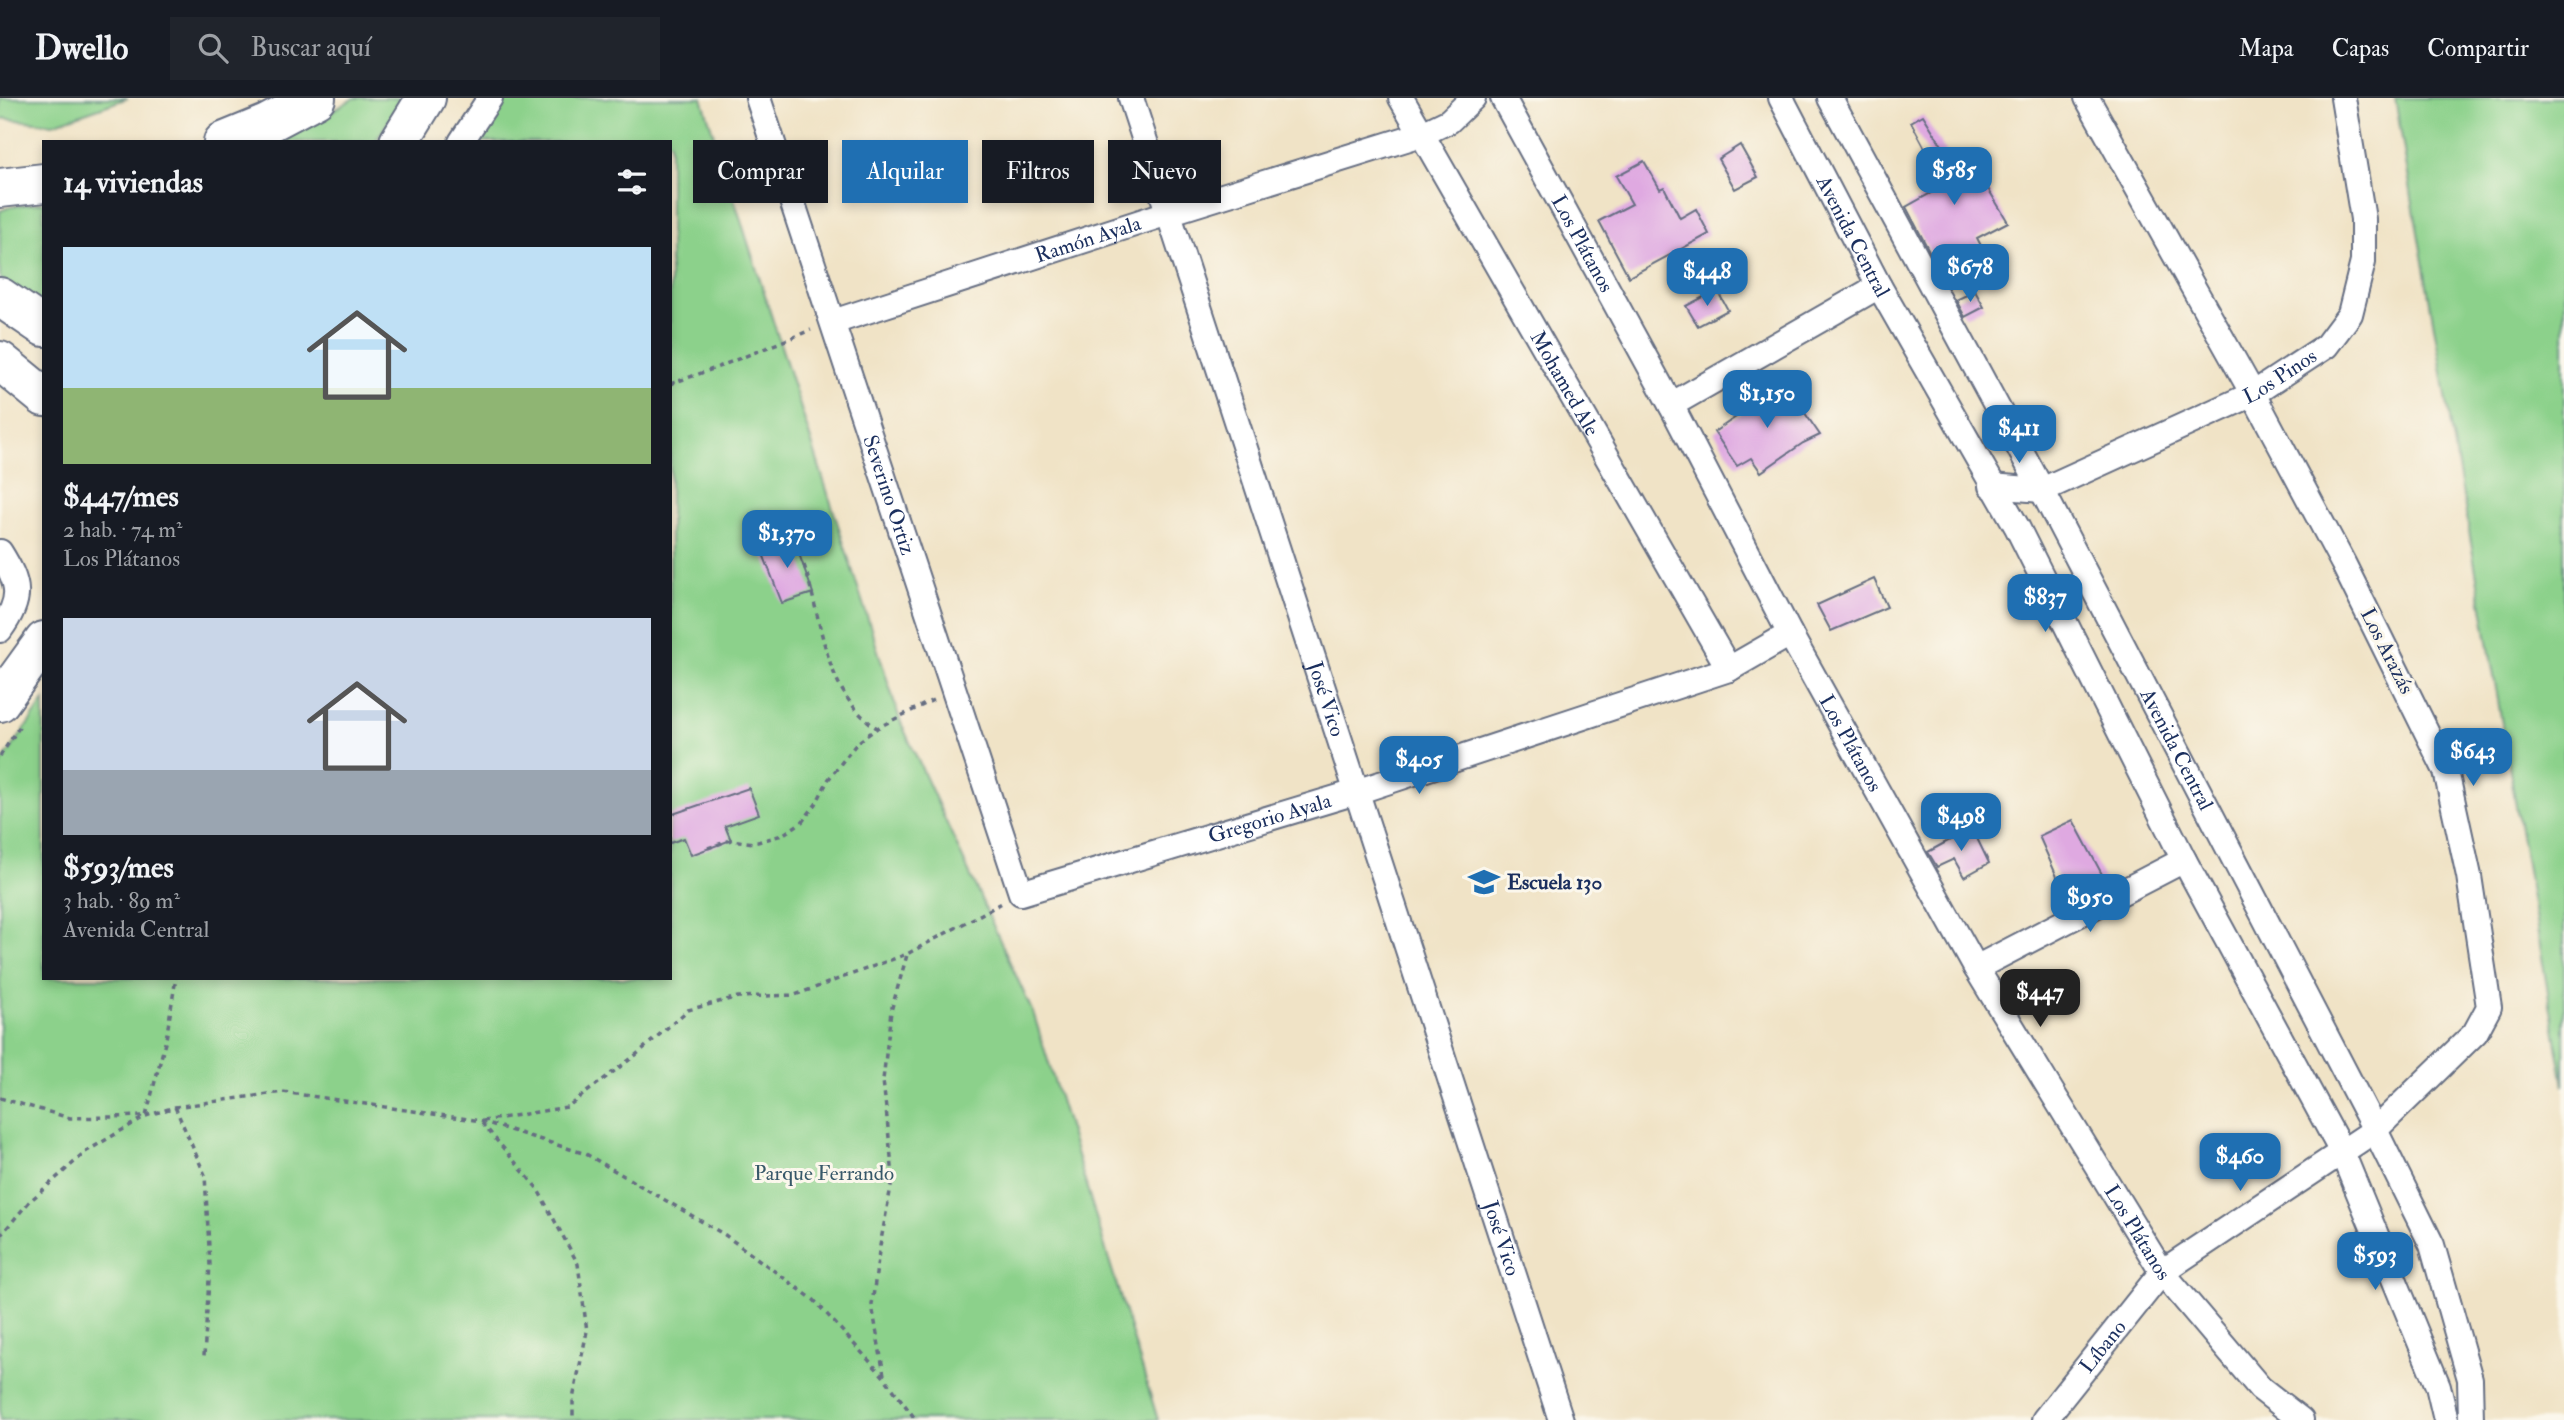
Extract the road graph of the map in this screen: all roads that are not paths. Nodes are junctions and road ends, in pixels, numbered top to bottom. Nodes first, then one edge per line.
1 (316, 98) edge
2 (426, 98) edge
3 (490, 98) edge
4 (758, 98) edge
5 (1131, 98) edge
6 (1401, 98) edge
7 (1473, 98) edge
8 (1503, 98) edge
9 (1781, 98) edge
10 (1830, 98) edge
11 (2087, 98) edge
12 (2343, 98) edge
13 (1423, 134) junction
14 (228, 140) edge
15 (400, 140) edge
16 (462, 140) edge
17 (42, 183) edge
18 (0, 188) edge
19 (1168, 213) junction
20 (1879, 286) junction
21 (0, 297) edge
22 (833, 322) junction
23 (42, 326) edge
24 (0, 361) edge
25 (2253, 394) junction
26 (42, 395) edge
27 (1671, 405) junction
28 (1992, 486) junction
29 (2042, 490) junction
30 (2017, 527) junction
31 (0, 552) edge
32 (0, 631) edge
33 (1790, 634) junction
34 (42, 644) edge
35 (1729, 669) junction
36 (0, 702) edge
37 (1356, 792) junction
38 (2184, 860) junction
39 (1021, 893) joint
40 (1976, 968) junction
41 (2375, 1130) junction
42 (2342, 1152) junction
43 (2162, 1272) junction
44 (1561, 1420) edge
45 (2043, 1420) edge
46 (2301, 1420) edge
47 (2445, 1420) edge
48 (2471, 1420) edge

1 - 14 main road
2 - 15 main road
3 - 16 street
4 - 22 street, Severino Ortiz
5 - 19 street, José Vico
6 - 13 street, Mohamed Ale
7 - 13 street, Ramón Ayala
8 - 27 street, Los Plátanos
9 - 20 street, Avenida Central
10 - 29 street, Avenida Central
11 - 25 street, Los Arazás
12 - 25 street, Los Pinos
13 - 19 street, Ramón Ayala
13 - 35 street, Mohamed Ale
17 - 18 main road
19 - 22 street, Ramón Ayala
19 - 37 street, José Vico
20 - 27 street
20 - 28 street, Avenida Central
21 - 23 main road
22 - 39 street, Severino Ortiz
24 - 26 main road
25 - 29 street, Los Pinos
25 - 41 street, Los Arazás
27 - 33 street, Los Plátanos
28 - 29 street, Los Pinos
28 - 30 street, Avenida Central
29 - 30 street
29 - 41 street, Avenida Central
30 - 38 street, Avenida Central
31 - 32 street
33 - 35 street, Gregorio Ayala
33 - 40 street, Los Plátanos
34 - 36 main road
35 - 37 street, Gregorio Ayala
37 - 39 street, Gregorio Ayala
37 - 44 street, José Vico
38 - 40 street
38 - 42 street, Avenida Central
40 - 43 street, Los Plátanos
41 - 42 street, Los Arazás
41 - 48 street, Avenida Central
42 - 43 street, Los Arazás
42 - 47 street, Avenida Central
43 - 45 street, Líbano
43 - 46 street, Los Plátanos

